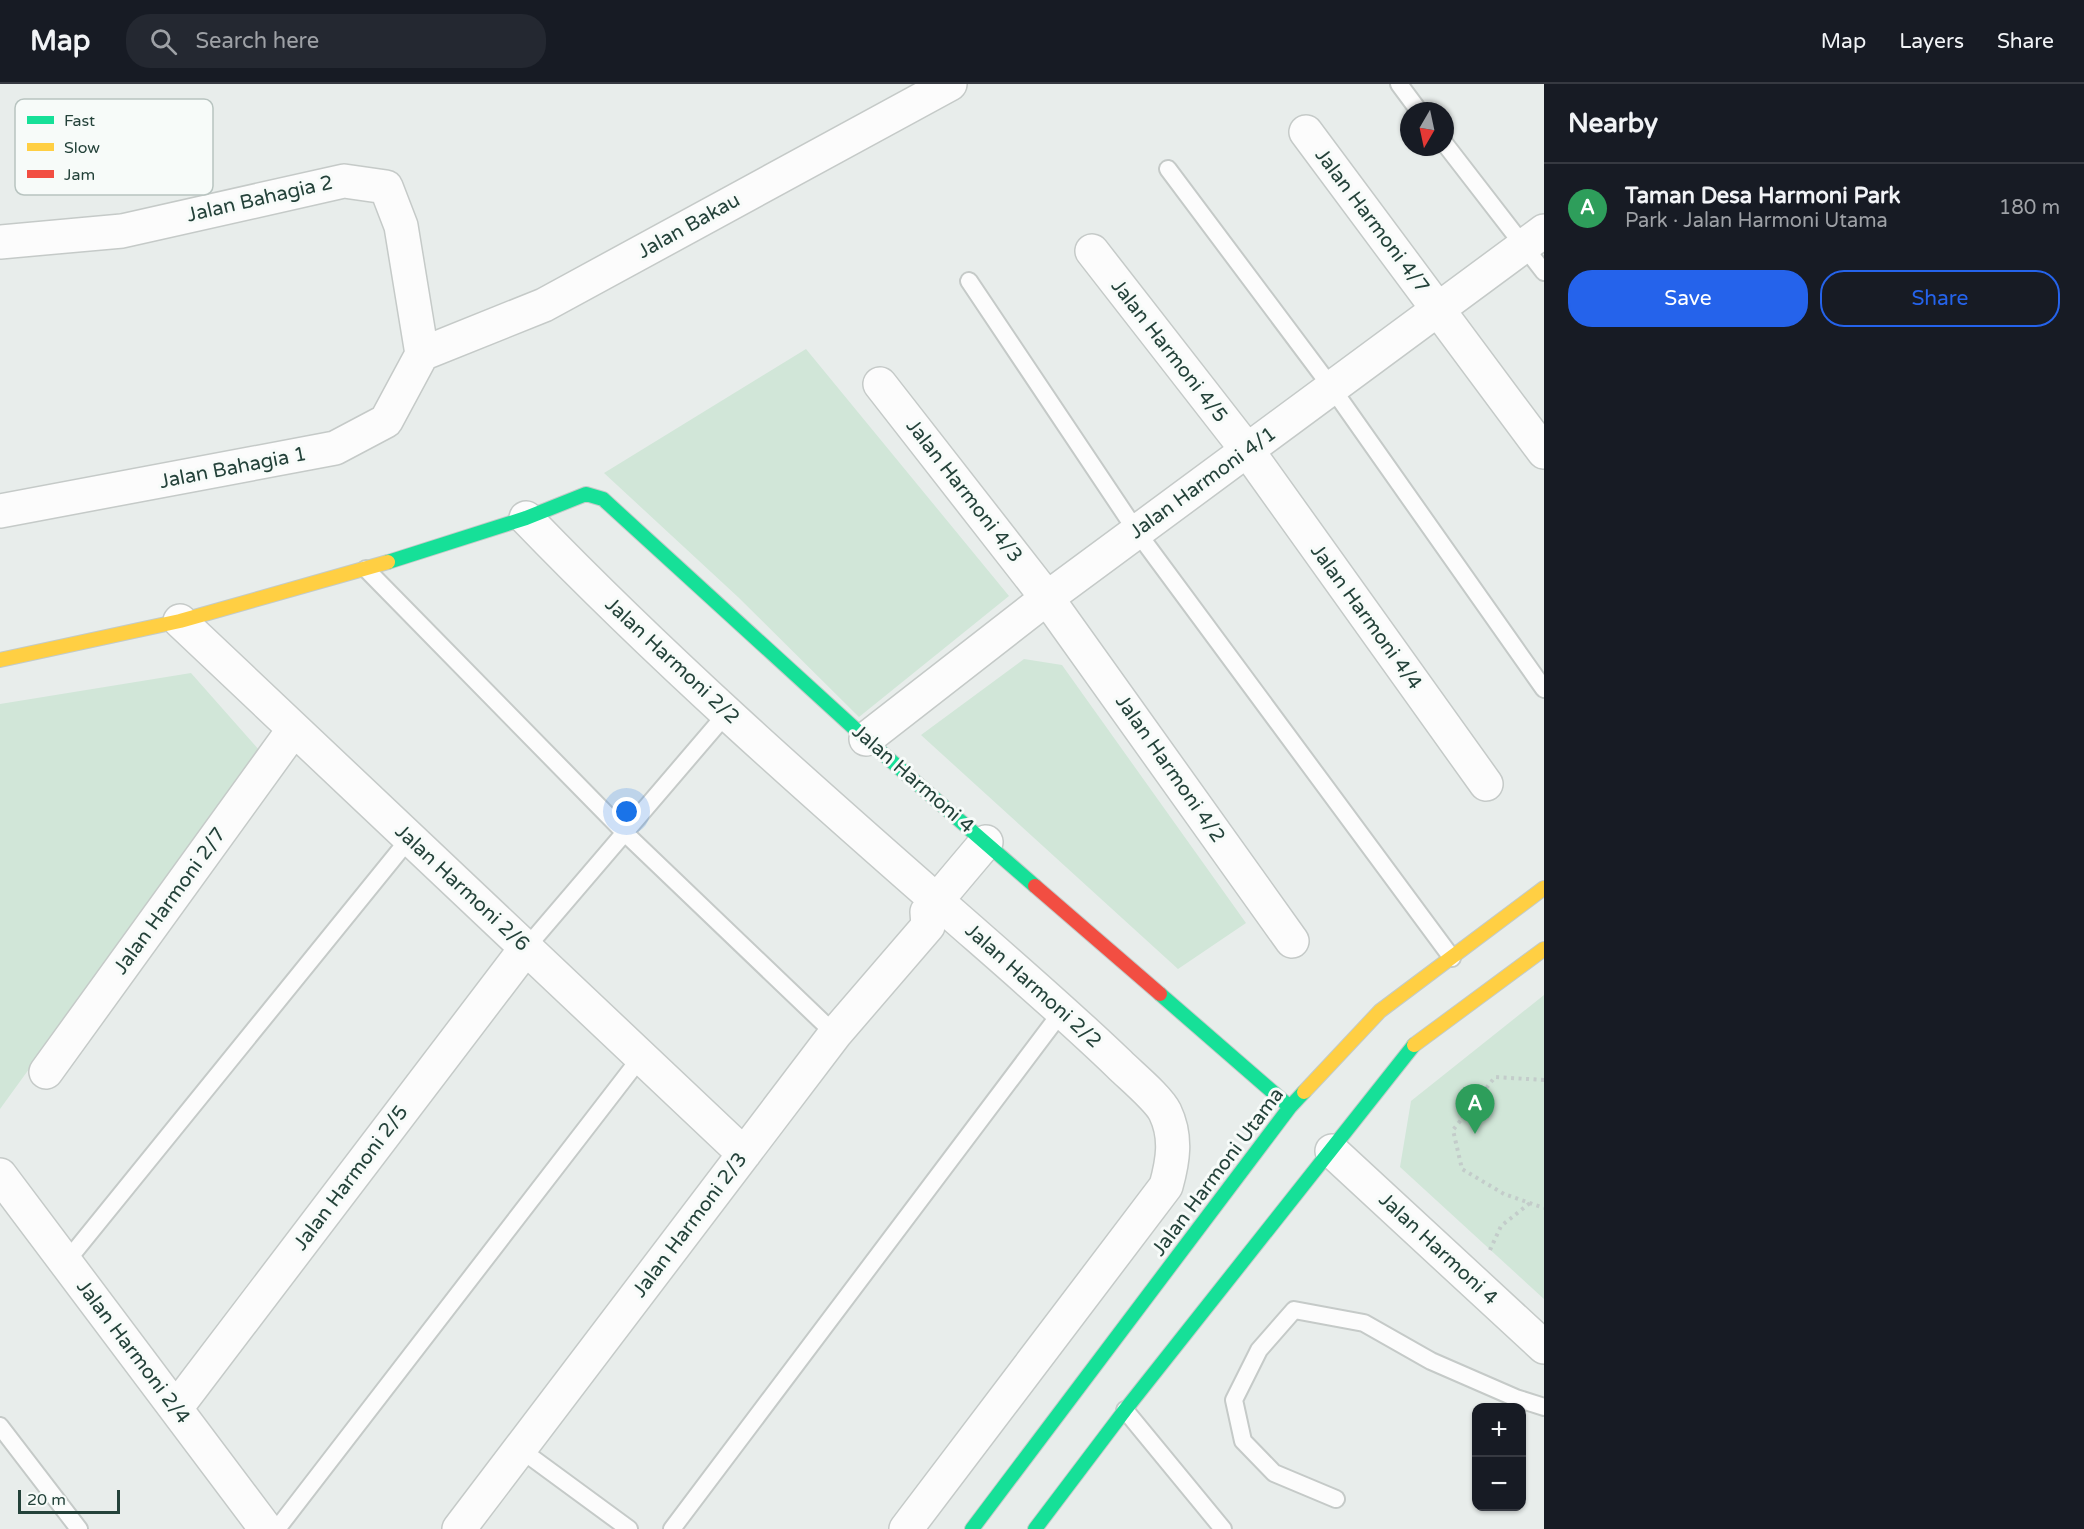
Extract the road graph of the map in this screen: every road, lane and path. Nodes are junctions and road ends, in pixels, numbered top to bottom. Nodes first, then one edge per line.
1 (950, 84) edge
2 (1399, 84) edge
3 (1412, 102) edge
4 (1306, 132) dead end
5 (1454, 154) edge
6 (1168, 169) dead end
7 (1534, 239) edge
8 (0, 242) edge
9 (1092, 251) dead end
10 (1544, 272) edge
11 (969, 281) dead end
12 (1438, 309) junction
13 (422, 354) junction
14 (880, 384) dead end
15 (1332, 387) junction
16 (1247, 450) junction
17 (1544, 452) edge
18 (0, 511) edge
19 (526, 519) junction
20 (1137, 532) junction
21 (366, 569) junction
22 (1047, 598) junction
23 (180, 621) junction
24 (0, 660) edge
25 (1544, 689) edge
26 (727, 713) junction
27 (294, 729) junction
28 (866, 739) junction
29 (1485, 784) dead end
30 (625, 833) junction
31 (410, 838) junction
32 (994, 850) junction
33 (1544, 888) edge
34 (939, 914) junction
35 (1292, 941) dead end
36 (526, 948) junction
37 (1544, 949) edge
38 (1452, 958) junction
39 (1063, 1010) junction
40 (835, 1034) junction
41 (641, 1057) junction
42 (46, 1072) dead end
43 (1544, 1080) edge
44 (1290, 1107) junction
45 (1332, 1151) junction
46 (744, 1154) junction
47 (0, 1175) edge
48 (1530, 1203) junction
49 (1544, 1208) edge
50 (66, 1263) junction
51 (1476, 1284) junction
52 (1544, 1347) edge
53 (1544, 1407) edge
54 (176, 1408) junction
55 (1125, 1410) junction
56 (0, 1426) edge
57 (520, 1449) junction
58 (1336, 1499) dead end
59 (79, 1529) edge
60 (266, 1529) edge
61 (277, 1529) edge
62 (459, 1529) edge
63 (628, 1529) edge
64 (672, 1529) edge
65 (906, 1529) edge
66 (972, 1529) edge
67 (1035, 1529) edge
68 (1222, 1529) edge

1 - 13 street, Jalan Bakau
2 - 3 lane
4 - 12 street, Jalan Harmoni 4/7
5 - 7 lane
6 - 15 lane
7 - 10 lane
7 - 12 street, Jalan Harmoni 4/1
8 - 13 street, Jalan Bahagia 2
9 - 16 street, Jalan Harmoni 4/5
11 - 20 lane
12 - 15 street, Jalan Harmoni 4/1
12 - 17 street, Jalan Harmoni 4/7
13 - 18 street, Jalan Bahagia 1
14 - 22 street, Jalan Harmoni 4/3
15 - 16 street, Jalan Harmoni 4/1
15 - 25 lane
16 - 20 street, Jalan Harmoni 4/1
16 - 29 street, Jalan Harmoni 4/4
19 - 21 main road, Jalan Harmoni 4
19 - 26 street, Jalan Harmoni 2/2
19 - 28 main road, Jalan Harmoni 4
20 - 22 street, Jalan Harmoni 4/1
20 - 38 lane
21 - 23 main road, Jalan Harmoni 4
21 - 30 lane
22 - 28 street, Jalan Harmoni 4/1
22 - 35 street, Jalan Harmoni 4/2
23 - 24 main road, Jalan Harmoni 4
23 - 27 street, Jalan Harmoni 2/6
26 - 30 lane
26 - 34 street, Jalan Harmoni 2/2
27 - 31 street, Jalan Harmoni 2/6
27 - 42 street, Jalan Harmoni 2/7
28 - 32 main road, Jalan Harmoni 4
30 - 36 lane
30 - 40 lane
31 - 36 street, Jalan Harmoni 2/6
31 - 50 lane
32 - 34 street, Jalan Harmoni 2/3
32 - 44 main road, Jalan Harmoni 4
33 - 38 main road, Jalan Harmoni Utama
34 - 39 street, Jalan Harmoni 2/2
34 - 40 street, Jalan Harmoni 2/3
36 - 41 street, Jalan Harmoni 2/6
36 - 54 street, Jalan Harmoni 2/5
37 - 45 main road
38 - 44 main road, Jalan Harmoni Utama
39 - 64 lane
39 - 65 street, Jalan Harmoni 2/2
40 - 46 street, Jalan Harmoni 2/3
41 - 46 street, Jalan Harmoni 2/6
41 - 61 lane
43 - 48 path
44 - 66 main road, Jalan Harmoni Utama
45 - 51 street, Jalan Harmoni 4
45 - 55 main road
46 - 57 street, Jalan Harmoni 2/3
47 - 50 street, Jalan Harmoni 2/4
48 - 49 path
48 - 51 path
50 - 54 street, Jalan Harmoni 2/4
51 - 52 street, Jalan Harmoni 4
53 - 58 lane
54 - 60 street, Jalan Harmoni 2/4
55 - 67 main road
55 - 68 lane
56 - 59 lane
57 - 62 street, Jalan Harmoni 2/3
57 - 63 lane

